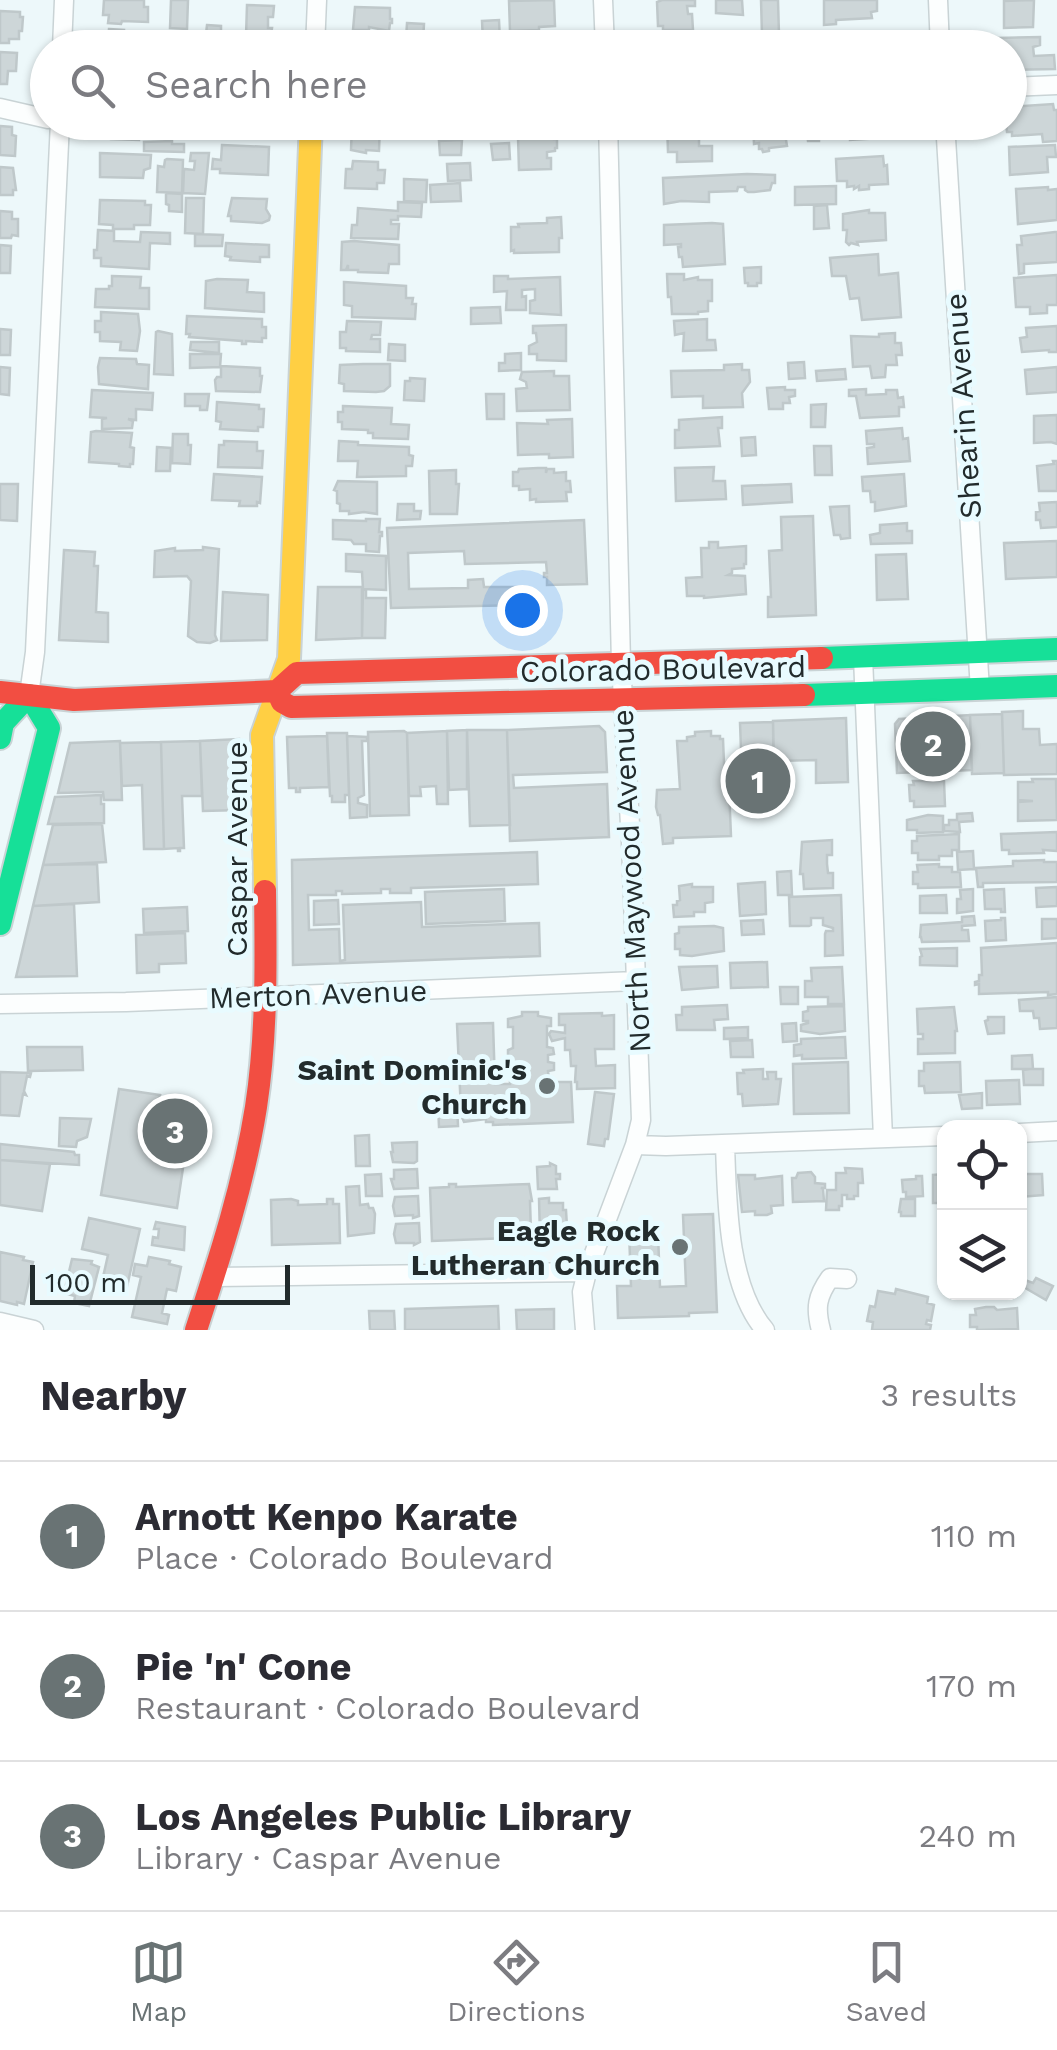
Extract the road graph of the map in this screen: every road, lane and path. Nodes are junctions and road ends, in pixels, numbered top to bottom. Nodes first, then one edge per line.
1 (64, 0) edge
2 (316, 0) edge
3 (604, 0) edge
4 (938, 0) edge
5 (63, 30) edge
6 (315, 30) edge
7 (605, 30) edge
8 (939, 30) edge
9 (1057, 85) edge
10 (1027, 86) edge
11 (0, 108) edge
12 (30, 114) edge
13 (59, 140) edge
14 (311, 140) edge
15 (608, 140) edge
16 (946, 140) edge
17 (1057, 649) edge
18 (979, 654) junction
19 (864, 657) junction
20 (621, 663) junction
21 (1057, 686) edge
22 (980, 690) junction
23 (0, 692) edge
24 (278, 692) junction
25 (865, 694) junction
26 (29, 696) junction
27 (623, 700) junction
28 (0, 738) edge
29 (0, 924) edge
30 (636, 981) junction
31 (267, 996) junction
32 (0, 1004) edge
33 (1057, 1131) edge
34 (1027, 1133) edge
35 (937, 1136) edge
36 (884, 1138) junction
37 (724, 1144) junction
38 (635, 1145) junction
39 (587, 1272) junction
40 (214, 1277) junction
41 (846, 1279) dead end
42 (0, 1322) edge
43 (34, 1330) edge
44 (196, 1330) edge
45 (585, 1330) edge
46 (765, 1330) edge
47 (821, 1330) edge

1 - 5 street
2 - 6 street
3 - 7 street
4 - 8 street
9 - 10 street
11 - 12 street
13 - 26 street
14 - 24 main road, Caspar Avenue
15 - 20 street, North Maywood Avenue
16 - 18 street, Shearin Avenue
17 - 18 main road, Colorado Boulevard
18 - 19 main road, Colorado Boulevard
18 - 22 street, Shearin Avenue
19 - 20 main road, Colorado Boulevard
19 - 25 street
20 - 24 main road, Colorado Boulevard
20 - 27 street, North Maywood Avenue
21 - 22 main road, Colorado Boulevard
22 - 25 main road, Colorado Boulevard
23 - 26 main road, Colorado Boulevard
24 - 26 main road, Colorado Boulevard
24 - 27 main road, Colorado Boulevard
24 - 31 main road, Caspar Avenue
25 - 27 main road, Colorado Boulevard
25 - 36 street
26 - 28 main road
26 - 29 main road
27 - 30 street, North Maywood Avenue
30 - 31 street, Merton Avenue
30 - 38 street, North Maywood Avenue
31 - 32 street, Merton Avenue
31 - 40 main road, Caspar Avenue
33 - 34 street
35 - 36 street
36 - 37 street
37 - 38 street
37 - 46 street
38 - 39 street, North Maywood Avenue
39 - 40 street
39 - 45 street, North Maywood Avenue
40 - 44 main road, Caspar Avenue
41 - 47 street
42 - 43 street

